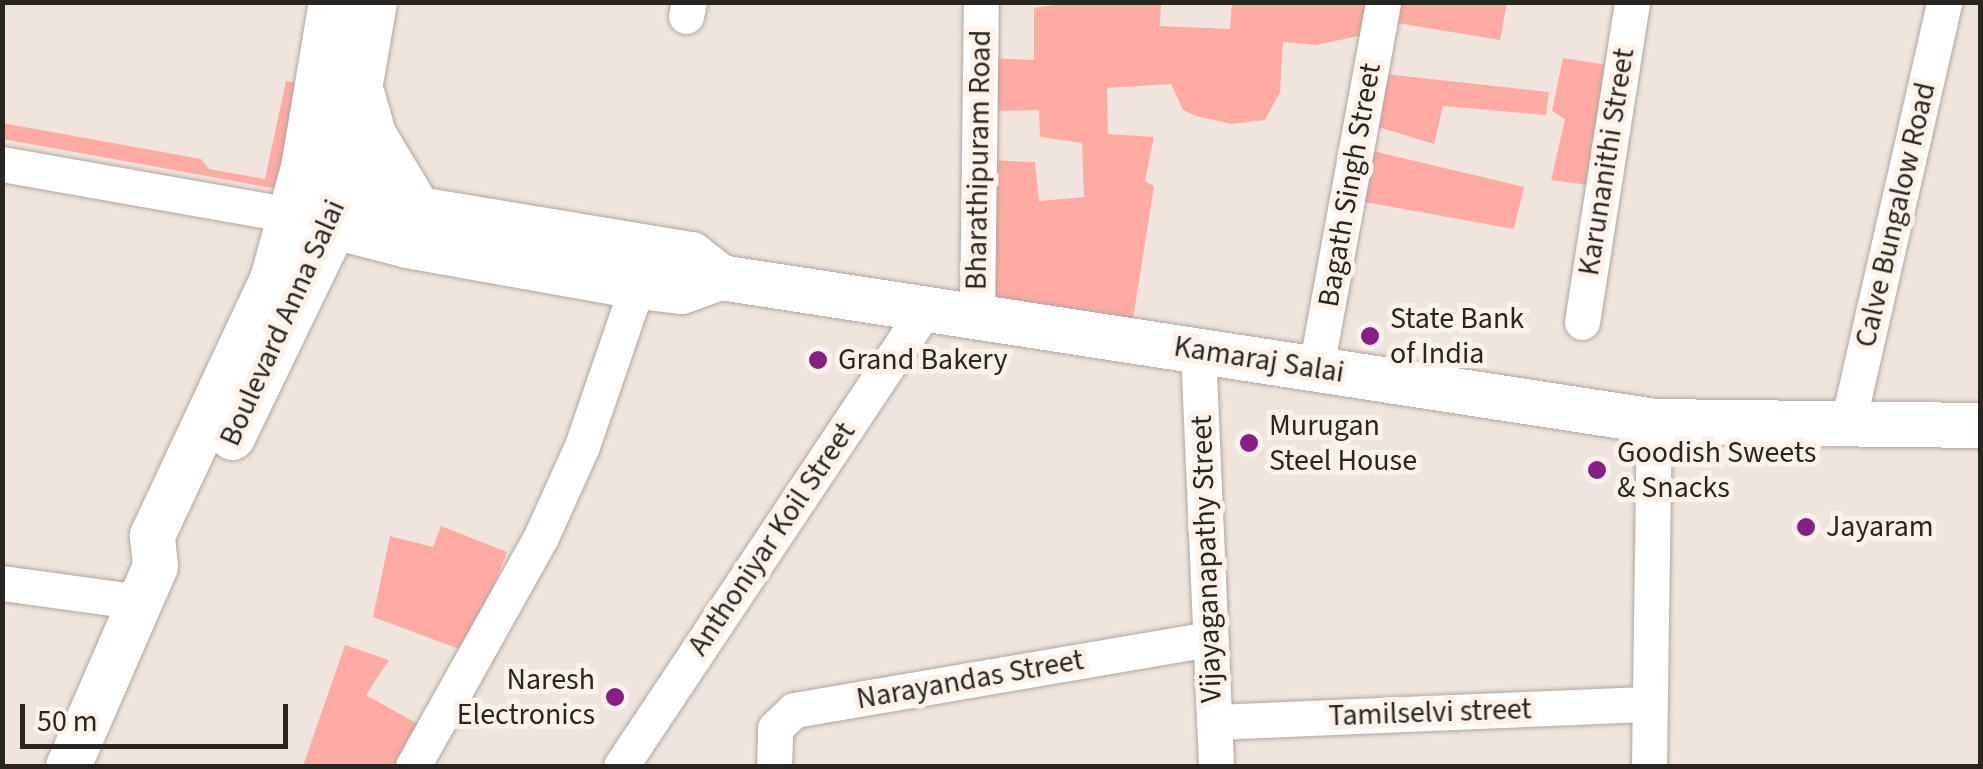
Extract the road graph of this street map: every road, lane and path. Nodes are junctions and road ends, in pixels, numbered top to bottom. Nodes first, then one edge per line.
1 (331, 2) edge
2 (374, 2) edge
3 (981, 2) edge
4 (1383, 2) edge
5 (1632, 2) edge
6 (1944, 2) edge
7 (360, 88) junction
8 (2, 164) edge
9 (303, 167) junction
10 (341, 202) junction
11 (418, 208) junction
12 (291, 216) junction
13 (720, 277) junction
14 (637, 286) junction
15 (924, 311) junction
16 (977, 318) junction
17 (1582, 322) dead end
18 (1198, 350) junction
19 (1316, 368) junction
20 (1654, 420) junction
21 (1980, 425) edge
22 (1847, 427) junction
23 (2, 583) edge
24 (147, 584) junction
25 (1210, 639) junction
26 (1646, 704) junction
27 (1214, 722) junction
28 (68, 766) edge
29 (413, 766) edge
30 (621, 766) edge
31 (774, 766) edge
32 (1216, 766) edge
33 (1648, 766) edge

1 - 9 main road, Boulevard Anna Salai
2 - 7 main road, Boulevard Anna Salai
3 - 16 street, Bharathipuram Road
4 - 19 street, Bagath Singh Street
5 - 17 street, Karunanithi Street
6 - 22 street, Calve Bungalow Road
7 - 10 main road, Boulevard Anna Salai
7 - 11 main road
8 - 12 street
9 - 10 main road, Kamaraj Salai
9 - 12 main road, Boulevard Anna Salai
10 - 11 main road, Kamaraj Salai
10 - 12 main road, Kamaraj Salai
10 - 14 main road, Kamaraj Salai
10 - 24 main road, Boulevard Anna Salai
11 - 13 main road, Kamaraj Salai
12 - 24 main road, Boulevard Anna Salai
13 - 14 main road, Kamaraj Salai
13 - 15 main road, Kamaraj Salai
14 - 29 street
15 - 16 main road, Kamaraj Salai
15 - 30 street, Anthoniyar Koil Street
16 - 18 main road, Kamaraj Salai
18 - 19 main road, Kamaraj Salai
18 - 25 street, Vijayaganapathy Street
19 - 20 main road, Kamaraj Salai
20 - 22 main road, Kamaraj Salai
20 - 26 street
21 - 22 main road, Kamaraj Salai
23 - 24 street
24 - 28 main road, Boulevard Anna Salai
25 - 27 street, Vijayaganapathy Street
25 - 31 street, Narayandas Street
26 - 27 street, Tamilselvi street
26 - 33 street
27 - 32 street, Vijayaganapathy Street

